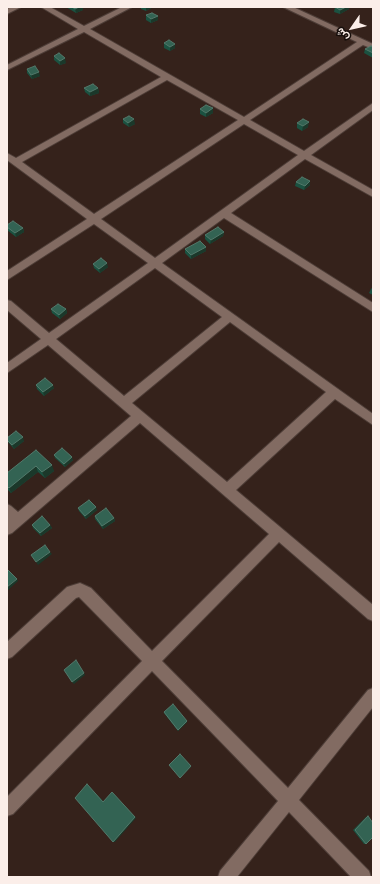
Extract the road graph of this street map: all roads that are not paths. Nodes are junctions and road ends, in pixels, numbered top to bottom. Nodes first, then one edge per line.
1 (17, 7) edge
2 (45, 7) edge
3 (128, 7) edge
4 (287, 7) edge
5 (7, 12) edge
6 (84, 30) junction
7 (363, 42) junction
8 (373, 47) edge
9 (7, 68) edge
10 (167, 77) junction
11 (373, 106) edge
12 (244, 121) junction
13 (305, 155) junction
14 (7, 156) edge
15 (16, 162) junction
16 (373, 194) edge
17 (224, 213) junction
18 (94, 219) junction
19 (156, 262) junction
20 (7, 276) edge
21 (7, 304) edge
22 (373, 308) edge
23 (230, 317) junction
24 (49, 339) junction
25 (7, 369) edge
26 (334, 392) junction
27 (124, 403) junction
28 (140, 416) junction
29 (373, 420) edge
30 (227, 490) junction
31 (7, 510) edge
32 (17, 520) junction
33 (7, 529) edge
34 (278, 534) junction
35 (373, 614) edge
36 (7, 652) edge
37 (153, 660) junction
38 (373, 695) edge
39 (288, 801) junction
40 (7, 808) edge
41 (226, 877) edge
42 (363, 877) edge

1 - 5 street
2 - 6 street
3 - 6 street
4 - 7 street
6 - 9 street
6 - 10 street
7 - 8 street
7 - 12 street
10 - 12 street
10 - 15 street
11 - 13 street
12 - 13 street
12 - 18 street
13 - 16 street
13 - 17 street
14 - 15 street
15 - 18 street
17 - 19 street
17 - 22 street
18 - 19 street
18 - 20 street
19 - 23 street
19 - 24 street
21 - 24 street
23 - 26 street
23 - 27 street
24 - 25 street
24 - 27 street
26 - 29 street
26 - 30 street
27 - 28 street
28 - 30 street
28 - 32 street
30 - 34 street
31 - 32 street
32 - 33 street
34 - 35 street
34 - 37 street
36 - 37 street
37 - 39 street
37 - 40 street
38 - 39 street
39 - 41 street
39 - 42 street

